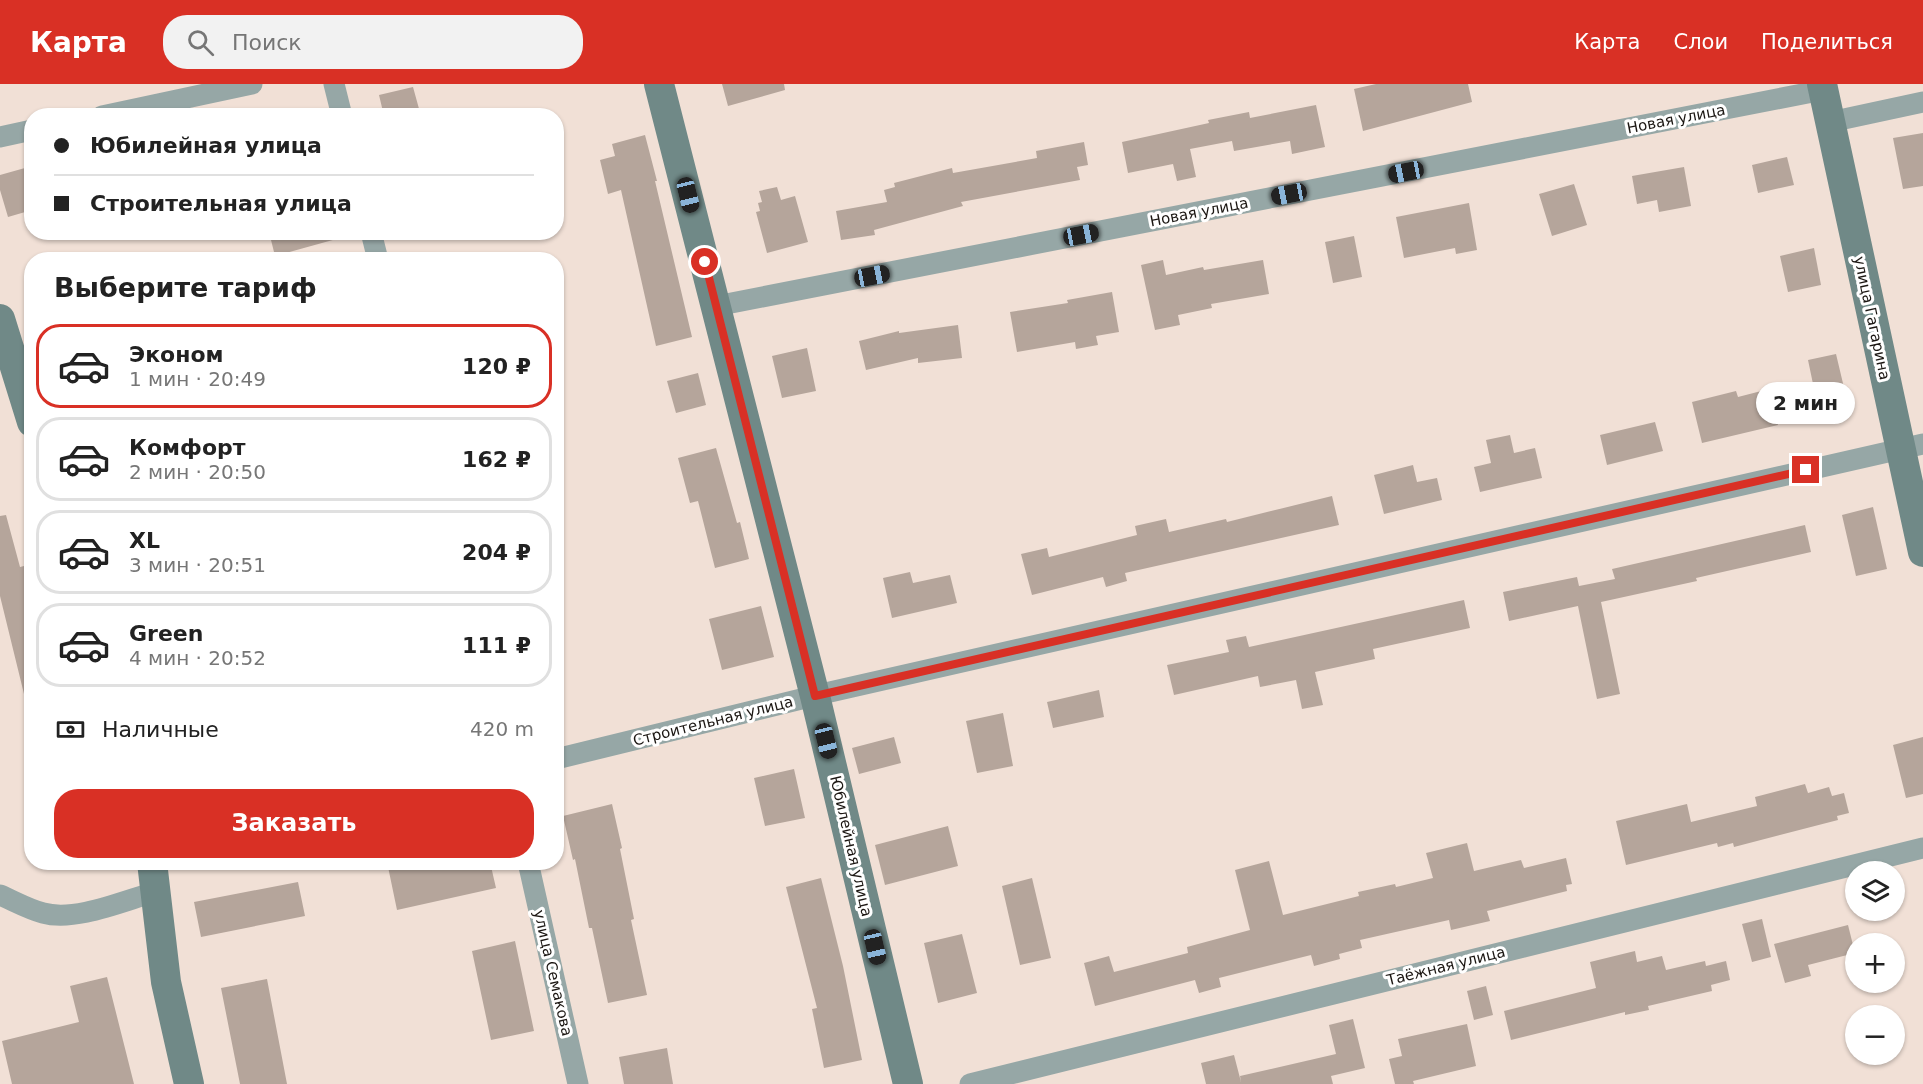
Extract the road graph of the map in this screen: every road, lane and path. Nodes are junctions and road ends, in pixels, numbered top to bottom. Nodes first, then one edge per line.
1 (252, 84) edge
2 (334, 84) edge
3 (659, 84) edge
4 (1823, 87) edge
5 (1923, 102) edge
6 (140, 108) edge
7 (340, 108) edge
8 (1830, 122) junction
9 (24, 132) edge
10 (0, 137) edge
11 (716, 306) junction
12 (0, 320) edge
13 (24, 396) edge
14 (1911, 446) edge
15 (1923, 552) edge
16 (815, 696) junction
17 (564, 757) edge
18 (1923, 848) edge
19 (153, 870) edge
20 (530, 870) edge
21 (155, 892) junction
22 (0, 895) edge
23 (189, 1084) edge
24 (578, 1084) edge
25 (908, 1084) edge
26 (970, 1084) edge

1 - 6 street
2 - 7 street
3 - 11 street, Юбилейная улица
4 - 8 street, улица Гагарина
4 - 11 street, Новая улица
5 - 8 street
8 - 14 street, улица Гагарина
9 - 10 street
11 - 16 street, Юбилейная улица
12 - 13 street
14 - 15 street, улица Гагарина
14 - 16 street, Строительная улица
16 - 17 street, Строительная улица
16 - 25 street, Юбилейная улица
18 - 26 street, Таёжная улица
19 - 21 street
20 - 24 street, улица Семакова
21 - 22 street
21 - 23 street

